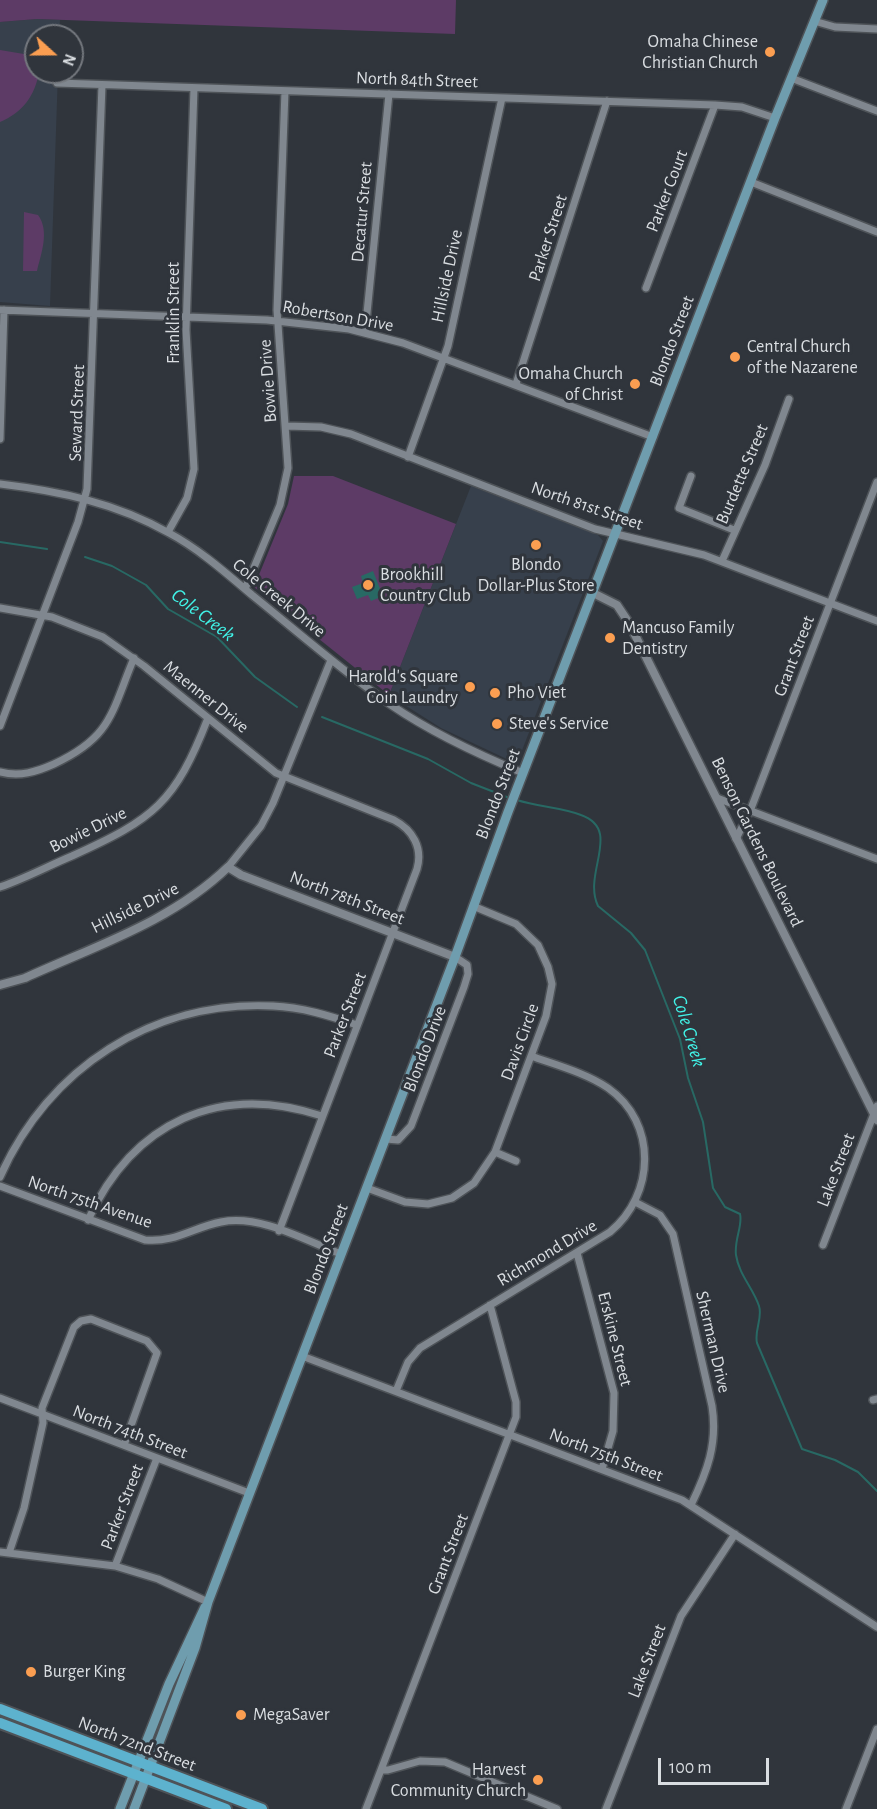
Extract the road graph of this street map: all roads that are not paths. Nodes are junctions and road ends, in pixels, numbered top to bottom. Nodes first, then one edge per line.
1 (823, 0) edge
2 (814, 21) junction
3 (877, 29) edge
4 (791, 78) junction
5 (80, 84) edge
6 (102, 85) junction
7 (194, 88) junction
8 (285, 91) junction
9 (389, 94) junction
10 (502, 98) junction
11 (607, 101) junction
12 (715, 105) junction
13 (877, 111) edge
14 (775, 118) junction
15 (751, 182) junction
16 (877, 232) edge
17 (646, 288) dead end
18 (2, 310) edge
19 (95, 314) junction
20 (187, 317) junction
21 (278, 320) junction
22 (365, 333) junction
23 (445, 358) junction
24 (516, 384) junction
25 (789, 399) dead end
26 (286, 426) junction
27 (653, 438) junction
28 (0, 439) edge
29 (408, 457) junction
30 (691, 476) dead end
31 (877, 482) edge
32 (0, 484) edge
33 (85, 499) junction
34 (734, 530) junction
35 (168, 532) junction
36 (615, 535) junction
37 (722, 561) junction
38 (245, 589) junction
39 (593, 593) junction
40 (831, 603) junction
41 (0, 608) edge
42 (42, 615) junction
43 (877, 621) edge
44 (134, 658) junction
45 (331, 660) junction
46 (208, 718) junction
47 (0, 726) edge
48 (0, 772) edge
49 (524, 773) junction
50 (285, 777) junction
51 (717, 798) junction
52 (750, 811) junction
53 (391, 819) joint
54 (736, 839) junction
55 (877, 859) edge
56 (228, 867) junction
57 (0, 887) edge
58 (473, 906) junction
59 (393, 933) junction
60 (456, 957) junction
61 (0, 985) edge
62 (357, 1025) junction
63 (531, 1056) junction
64 (876, 1113) edge
65 (322, 1116) junction
66 (386, 1139) junction
67 (495, 1152) junction
68 (516, 1161) dead end
69 (0, 1177) edge
70 (0, 1186) edge
71 (367, 1188) junction
72 (635, 1202) junction
73 (88, 1220) junction
74 (279, 1231) junction
75 (823, 1245) dead end
76 (577, 1253) junction
77 (342, 1254) junction
78 (490, 1305) junction
79 (302, 1356) junction
80 (396, 1391) junction
81 (0, 1398) edge
82 (43, 1414) junction
83 (510, 1434) junction
84 (124, 1445) junction
85 (157, 1458) junction
86 (602, 1469) junction
87 (249, 1494) junction
88 (691, 1505) junction
89 (735, 1534) junction
90 (0, 1552) edge
91 (9, 1553) junction
92 (115, 1566) junction
93 (208, 1602) junction
94 (877, 1627) edge
95 (0, 1709) edge
96 (0, 1722) edge
97 (877, 1729) edge
98 (138, 1762) junction
99 (150, 1767) junction
100 (381, 1770) junction
101 (134, 1774) junction
102 (146, 1779) junction
103 (120, 1809) edge
104 (134, 1809) edge
105 (226, 1809) edge
106 (262, 1809) edge
107 (366, 1809) edge
108 (557, 1809) edge
109 (606, 1809) edge
110 (846, 1809) edge

1 - 2 main road, Blondo Street
2 - 3 street
2 - 4 main road, Blondo Street
4 - 13 street
4 - 14 main road, Blondo Street
5 - 6 street, North 84th Street
6 - 7 street, North 84th Street
6 - 19 street, Seward Street
7 - 8 street, North 84th Street
7 - 20 street, Franklin Street
8 - 9 street, North 84th Street
8 - 21 street, Bowie Drive
9 - 10 street, North 84th Street
9 - 22 street, Decatur Street
10 - 11 street, North 84th Street
10 - 23 street, Hillside Drive
11 - 12 street, North 84th Street
11 - 24 street, Parker Street
12 - 14 street, North 84th Street
12 - 17 street, Parker Court
14 - 15 main road, Blondo Street
15 - 16 street
15 - 27 main road, Blondo Street
18 - 19 street, Robertson Drive
18 - 28 street
19 - 20 street, Robertson Drive
19 - 33 street, Seward Street
20 - 21 street, Robertson Drive
20 - 35 street, Franklin Street
21 - 22 street, Robertson Drive
21 - 26 street, Bowie Drive
22 - 23 street, Robertson Drive
23 - 24 street, Robertson Drive
23 - 29 street, Hillside Drive
24 - 27 street, Robertson Drive
25 - 34 street, Burdette Street
26 - 29 street, North 81st Street
26 - 38 street, Bowie Drive
27 - 36 main road, Blondo Street
29 - 36 street, North 81st Street
30 - 34 street
31 - 40 street, Grant Street
32 - 33 street, Cole Creek Drive
33 - 35 street, Cole Creek Drive
33 - 42 street, Seward Street
34 - 37 street, Burdette Street
35 - 38 street, Cole Creek Drive
36 - 37 street, North 81st Street
36 - 39 main road, Blondo Street
37 - 40 street, North 81st Street
38 - 45 street, Cole Creek Drive
39 - 49 main road, Blondo Street
39 - 51 street, Benson Gardens Boulevard
40 - 43 street, North 81st Street
40 - 52 street, Grant Street
41 - 42 street, Maenner Drive
42 - 44 street, Maenner Drive
42 - 47 street, Seward Street
44 - 46 street, Maenner Drive
44 - 48 street
45 - 49 street, Cole Creek Drive
45 - 50 street, Hillside Drive
46 - 50 street, Maenner Drive
46 - 57 street, Bowie Drive
49 - 58 main road, Blondo Street
50 - 53 street, Maenner Drive
50 - 56 street, Hillside Drive
51 - 52 street
51 - 54 street, Benson Gardens Boulevard
52 - 54 street, Grant Street
52 - 55 street
53 - 59 street, Parker Street
54 - 64 street, Benson Gardens Boulevard
56 - 59 street, North 78th Street
56 - 61 street, Hillside Drive
58 - 60 main road, Blondo Street
58 - 63 street, Davis Circle
59 - 60 street, North 78th Street
59 - 62 street, Parker Street
60 - 66 main road, Blondo Street
60 - 66 street, Blondo Drive
62 - 65 street, Parker Street
62 - 69 street
63 - 67 street, Davis Circle
63 - 72 street, Richmond Drive
64 - 75 street, Lake Street
65 - 73 street
65 - 74 street, Parker Street
66 - 71 main road, Blondo Street
67 - 68 street
67 - 71 street, Davis Circle
70 - 73 street, North 75th Avenue
71 - 77 main road, Blondo Street
72 - 76 street, Richmond Drive
72 - 88 street, Sherman Drive
73 - 74 street, North 75th Avenue
74 - 77 street, North 75th Avenue
76 - 78 street, Richmond Drive
76 - 86 street, Erskine Street
77 - 79 main road, Blondo Street
78 - 80 street, Richmond Drive
78 - 83 street, Grant Street
79 - 80 street, North 75th Street
79 - 87 main road, Blondo Street
80 - 83 street, North 75th Street
81 - 82 street, North 74th Street
82 - 84 street, North 74th Street
82 - 84 street
82 - 91 street
83 - 86 street, North 75th Street
83 - 100 street, Grant Street
84 - 85 street, North 74th Street
85 - 87 street, North 74th Street
85 - 92 street, Parker Street
86 - 88 street, North 75th Street
87 - 93 main road, Blondo Street
88 - 89 street, North 75th Street
89 - 94 street, North 75th Street
89 - 109 street, Lake Street
90 - 91 street
91 - 92 street
92 - 93 street
93 - 98 main road, Blondo Street
93 - 99 main road, Blondo Street
95 - 98 main road, North 72nd Street
96 - 101 main road, North 72nd Street
97 - 110 street
98 - 99 main road, North 72nd Street
98 - 101 main road, Blondo Street
99 - 102 main road, Blondo Street
99 - 106 main road, North 72nd Street
100 - 107 street, Grant Street
100 - 108 street
101 - 102 main road, North 72nd Street
101 - 103 main road, Blondo Street
102 - 104 main road, Blondo Street
102 - 105 main road, North 72nd Street

